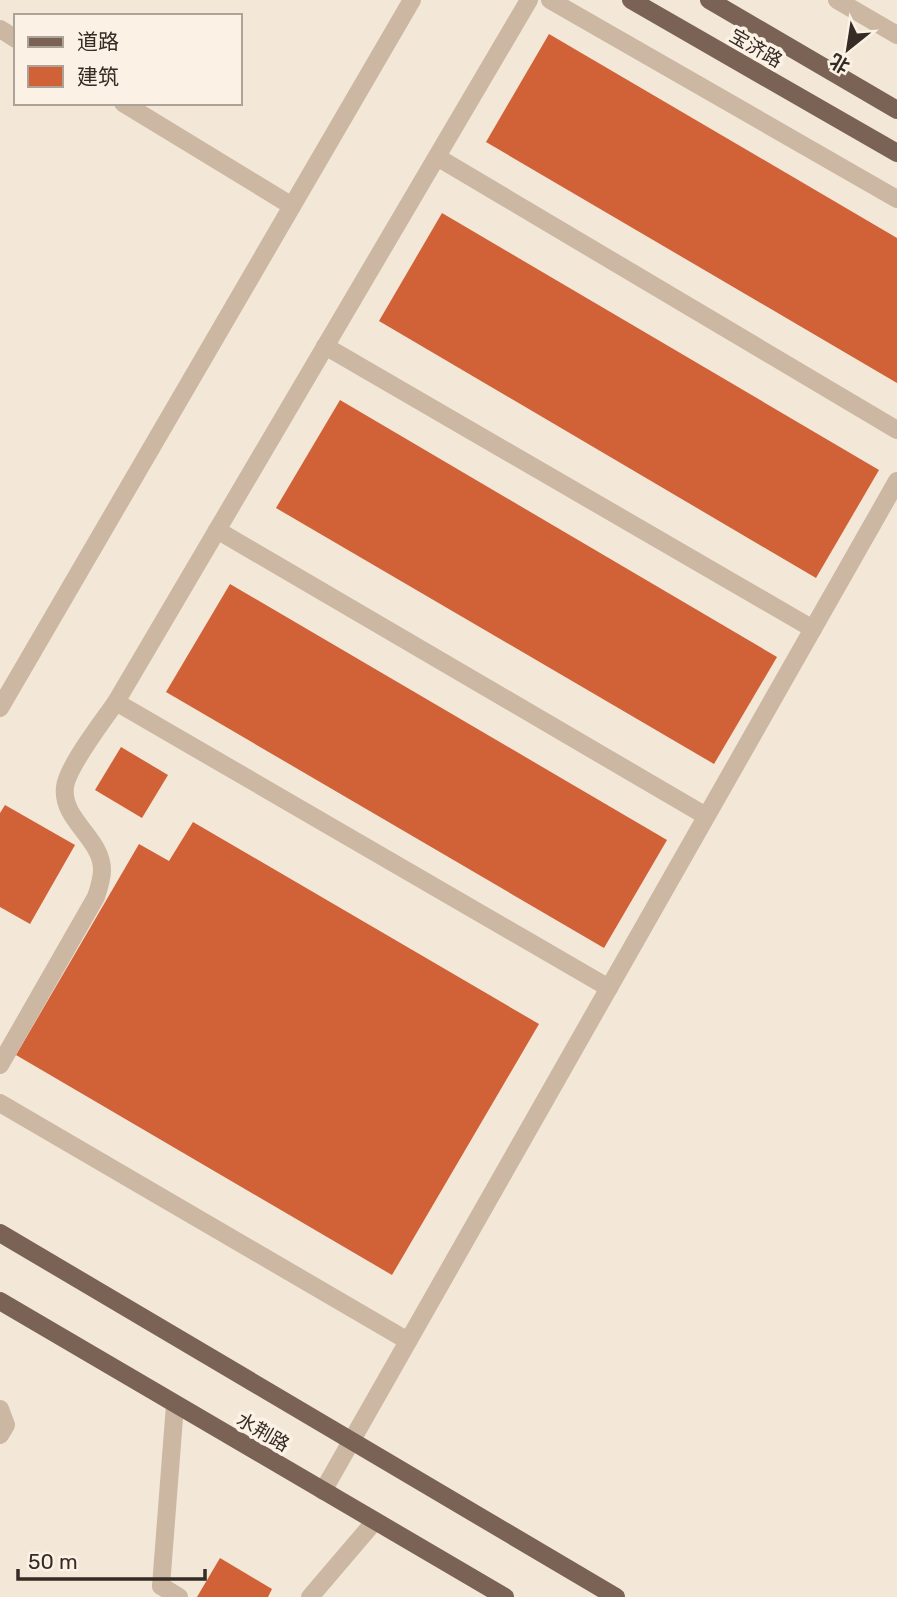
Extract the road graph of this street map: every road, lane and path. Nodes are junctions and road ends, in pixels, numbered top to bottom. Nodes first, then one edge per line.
1 (412, 0) edge
2 (528, 0) edge
3 (550, 0) edge
4 (631, 0) edge
5 (709, 0) edge
6 (837, 0) edge
7 (897, 35) edge
8 (125, 105) edge
9 (897, 110) edge
10 (897, 153) edge
11 (436, 156) junction
12 (897, 198) edge
13 (292, 206) junction
14 (325, 346) junction
15 (897, 430) edge
16 (897, 481) edge
17 (217, 530) junction
18 (813, 629) junction
19 (116, 702) junction
20 (0, 708) edge
21 (706, 816) junction
22 (609, 988) junction
23 (0, 1065) edge
24 (0, 1102) edge
25 (0, 1233) edge
26 (0, 1301) edge
27 (408, 1341) junction
28 (175, 1405) junction
29 (0, 1409) edge
30 (0, 1435) edge
31 (351, 1440) junction
32 (323, 1491) junction
33 (375, 1521) junction
34 (179, 1597) edge
35 (310, 1597) edge
36 (505, 1597) edge
37 (616, 1597) edge

1 - 13 lane
2 - 11 lane
3 - 12 lane
4 - 10 main road, 宝济路
5 - 9 main road, 宝济路
6 - 7 lane
8 - 13 lane
11 - 14 lane
11 - 15 lane
13 - 20 lane
14 - 17 lane
14 - 18 lane
16 - 18 lane
17 - 19 lane
17 - 21 lane
18 - 21 lane
19 - 22 lane
19 - 23 lane
21 - 22 lane
22 - 27 lane
24 - 27 lane
25 - 31 main road
26 - 28 main road, 水荆路
27 - 31 lane
28 - 32 main road, 水荆路
28 - 34 lane
29 - 30 lane
31 - 32 lane
31 - 37 main road
32 - 33 main road, 水荆路
33 - 35 lane
33 - 36 main road, 水荆路

